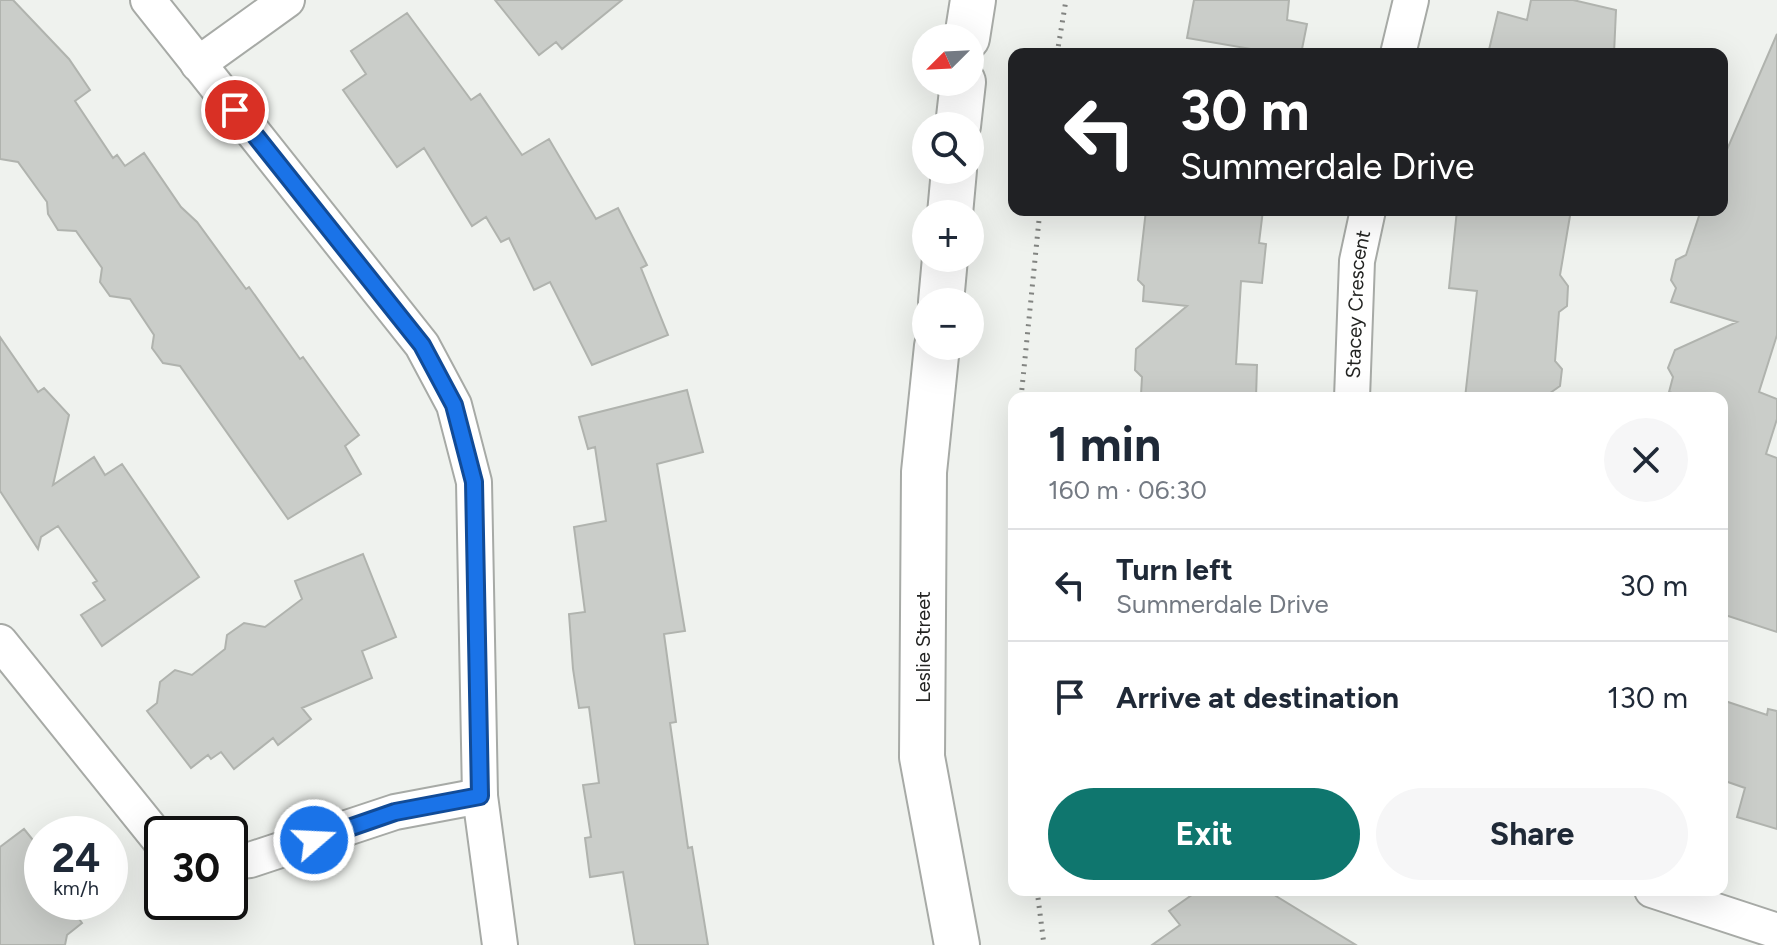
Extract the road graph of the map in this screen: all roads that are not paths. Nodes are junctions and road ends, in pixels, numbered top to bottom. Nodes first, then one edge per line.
1 (148, 0) edge
2 (287, 0) edge
3 (973, 0) edge
4 (1411, 0) edge
5 (969, 24) edge
6 (1399, 48) edge
7 (198, 64) junction
8 (1367, 216) edge
9 (936, 360) edge
10 (1352, 392) edge
11 (0, 642) edge
12 (480, 796) junction
13 (144, 821) edge
14 (248, 860) edge
15 (1670, 896) edge
16 (1777, 931) edge
17 (500, 945) edge
18 (957, 945) edge

1 - 7 street
2 - 7 street
3 - 5 main road
4 - 6 street
7 - 12 street
8 - 10 street, Stacey Crescent
9 - 18 main road, Leslie Street
11 - 13 street
12 - 14 street
12 - 17 street
15 - 16 street

